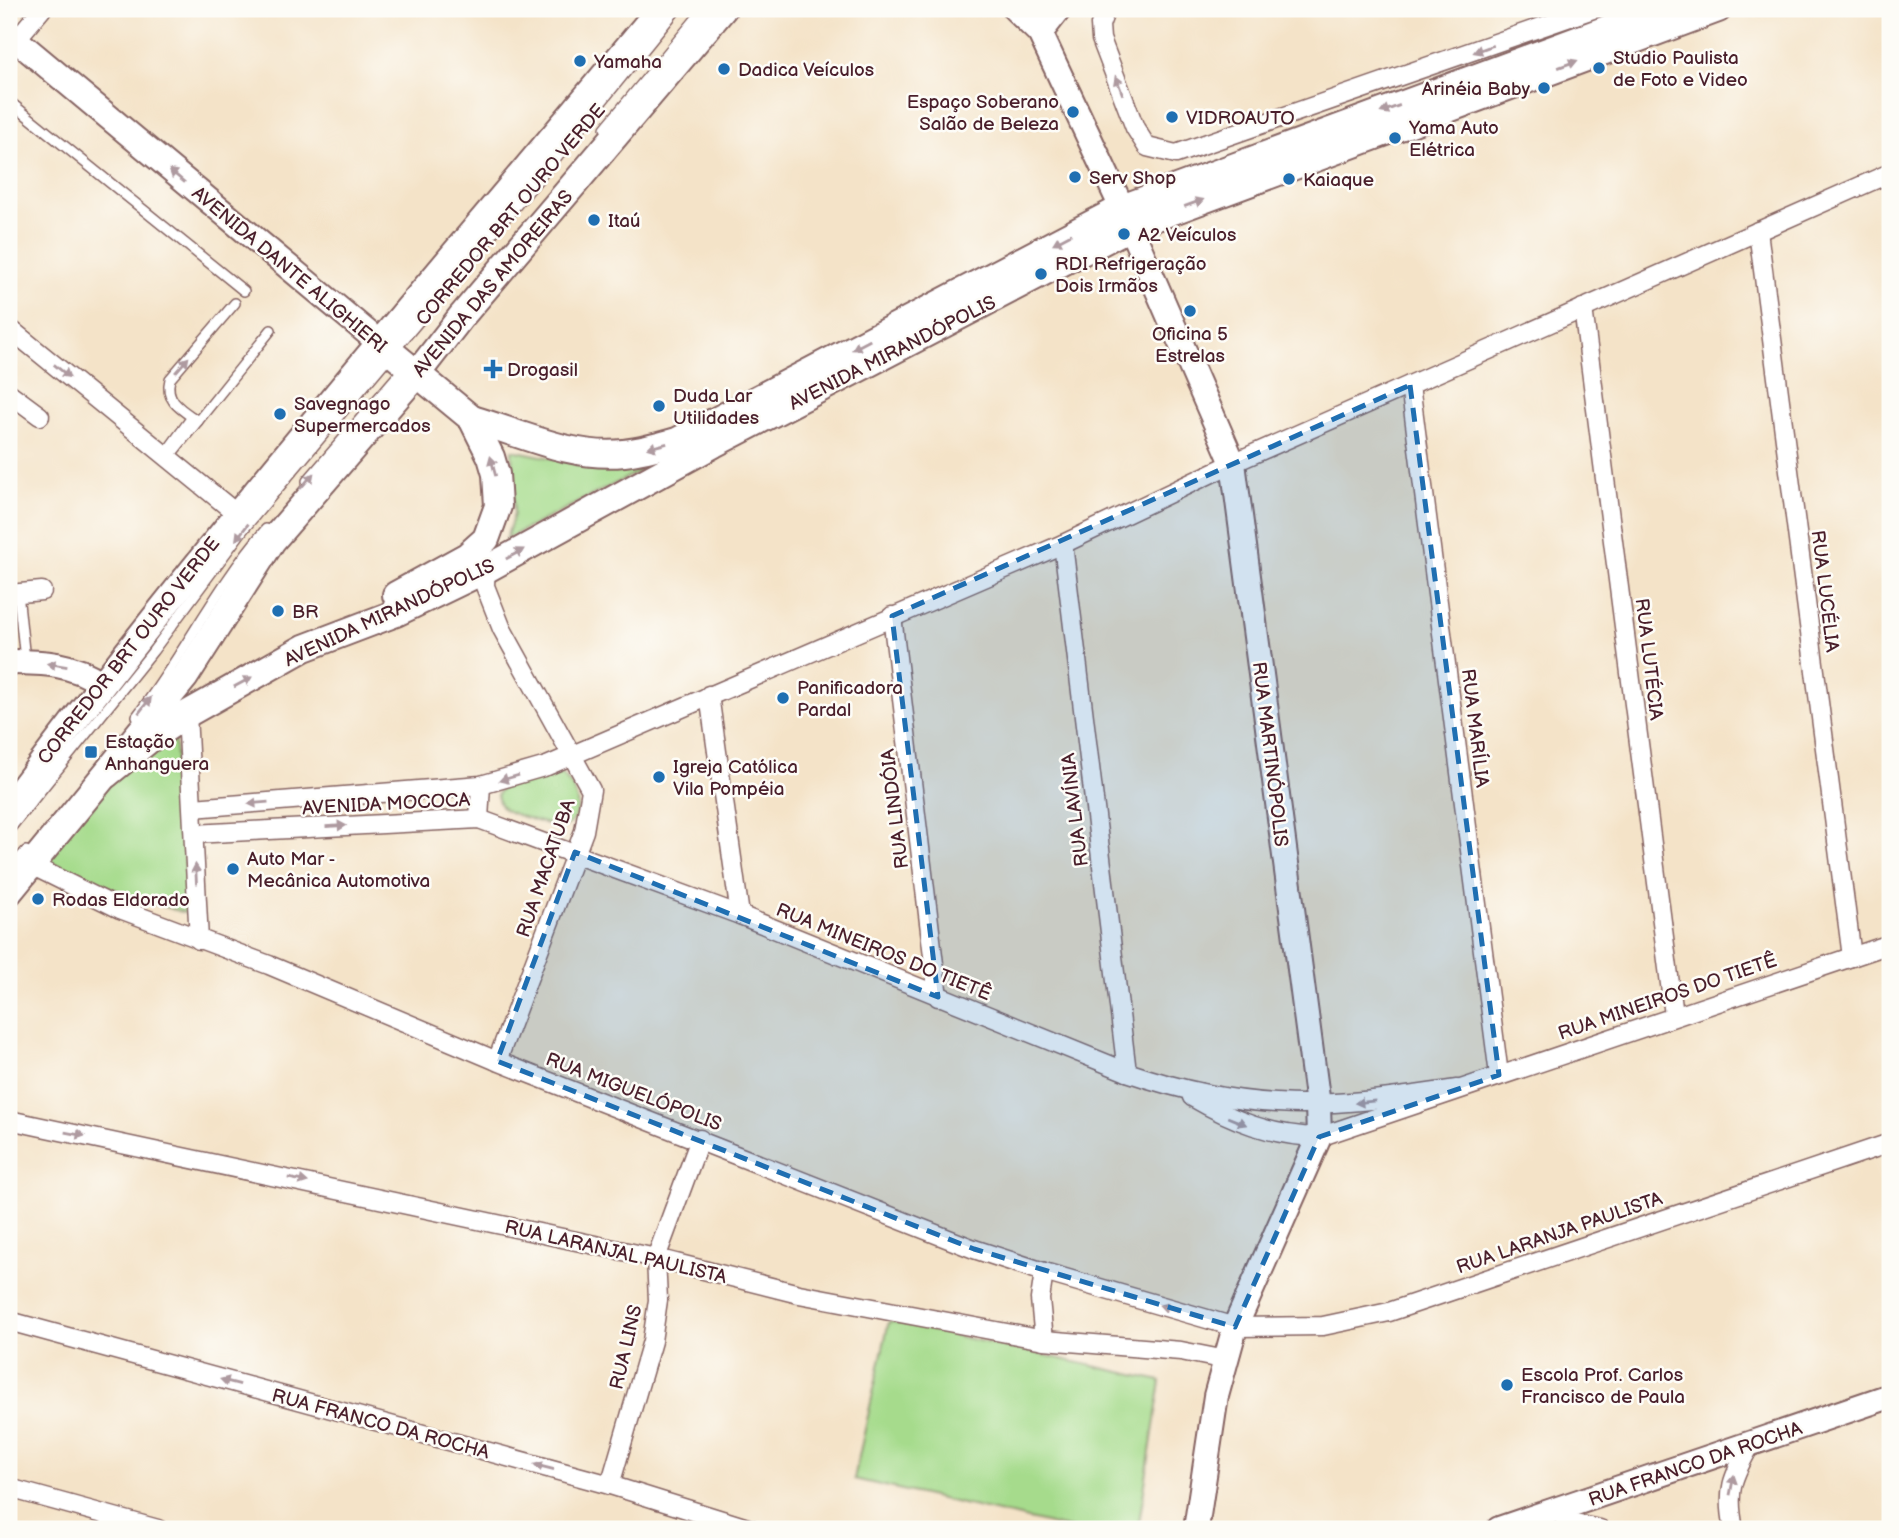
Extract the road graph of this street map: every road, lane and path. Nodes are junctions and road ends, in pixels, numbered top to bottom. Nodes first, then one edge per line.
1 (42, 9) edge
2 (660, 9) edge
3 (677, 9) edge
4 (704, 9) edge
5 (723, 9) edge
6 (1015, 9) edge
7 (1059, 9) edge
8 (1105, 9) edge
9 (1594, 9) edge
10 (1661, 9) edge
11 (1718, 9) edge
12 (1040, 33) junction
13 (11, 41) edge
14 (9, 102) edge
15 (602, 132) dead end
16 (1890, 173) edge
17 (553, 192) dead end
18 (1126, 217) junction
19 (1758, 231) junction
20 (244, 291) dead end
21 (235, 303) dead end
22 (1583, 308) junction
23 (9, 328) edge
24 (271, 330) dead end
25 (430, 338) dead end
26 (402, 359) junction
27 (1410, 386) junction
28 (9, 393) edge
29 (40, 415) dead end
30 (195, 419) junction
31 (472, 419) junction
32 (167, 456) junction
33 (1233, 463) junction
34 (299, 490) dead end
35 (237, 514) junction
36 (274, 520) dead end
37 (486, 539) junction
38 (1063, 544) junction
39 (485, 570) junction
40 (42, 591) dead end
41 (13, 594) edge
42 (892, 616) junction
43 (304, 648) junction
44 (17, 662) edge
45 (101, 683) junction
46 (709, 695) junction
47 (187, 715) junction
48 (131, 724) dead end
49 (573, 755) junction
50 (106, 766) junction
51 (481, 785) junction
52 (71, 798) dead end
53 (9, 807) edge
54 (193, 808) junction
55 (479, 819) junction
56 (9, 830) edge
57 (194, 834) junction
58 (575, 852) junction
59 (25, 858) edge
60 (9, 892) edge
61 (740, 915) junction
62 (199, 940) junction
63 (1890, 944) edge
64 (1852, 957) junction
65 (938, 997) junction
66 (1674, 1015) junction
67 (497, 1061) junction
68 (1127, 1072) junction
69 (1499, 1075) junction
70 (1177, 1089) junction
71 (1457, 1089) junction
72 (1318, 1105) junction
73 (9, 1120) edge
74 (1319, 1137) junction
75 (701, 1139) junction
76 (1890, 1143) edge
77 (656, 1258) junction
78 (1044, 1272) junction
79 (9, 1321) edge
80 (1235, 1327) junction
81 (1044, 1340) junction
82 (1226, 1360) junction
83 (1890, 1396) edge
84 (1751, 1444) junction
85 (610, 1485) junction
86 (9, 1488) edge
87 (1566, 1519) edge
88 (719, 1525) edge
89 (158, 1529) edge
90 (751, 1529) edge
91 (1196, 1529) edge
92 (1499, 1529) edge
93 (1600, 1529) edge
94 (1734, 1529) edge

1 - 13 street
2 - 26 main road, AVENIDA DAS AMOREIRAS
3 - 26 lane, CORREDOR BRT OURO VERDE
4 - 15 lane, CORREDOR BRT OURO VERDE
5 - 26 main road, AVENIDA DAS AMOREIRAS
6 - 12 street, RUA MARTINÓPOLIS
7 - 12 street
9 -> 8 street
10 -> 18 main road, AVENIDA MIRANDÓPOLIS
18 -> 11 main road, AVENIDA MIRANDÓPOLIS
12 - 18 street, RUA MARTINÓPOLIS
26 -> 13 street, AVENIDA DANTE ALIGHIERI
14 - 20 lane
16 - 19 street, AVENIDA MOCOCA
17 - 25 lane, CORREDOR BRT OURO VERDE
18 -> 31 main road, AVENIDA MIRANDÓPOLIS
18 - 33 street, RUA MARTINÓPOLIS
39 -> 18 main road, AVENIDA MIRANDÓPOLIS
19 - 22 street, AVENIDA MOCOCA
19 - 64 street, RUA LUCÉLIA
30 -> 21 lane
22 - 27 street, AVENIDA MOCOCA
22 - 66 street, RUA LUTÉCIA
23 -> 32 street
24 - 30 lane
26 - 31 main road, AVENIDA DANTE ALIGHIERI
34 -> 26 lane, CORREDOR BRT OURO VERDE
26 - 35 main road, AVENIDA DAS AMOREIRAS
26 - 50 main road, AVENIDA DAS AMOREIRAS
26 -> 56 lane, CORREDOR BRT OURO VERDE
27 - 33 street, AVENIDA MOCOCA
27 - 69 street, RUA MARÍLIA
28 - 29 street
30 - 32 lane
37 -> 31 main road, AVENIDA DANTE ALIGHIERI
32 - 35 street
33 - 38 street, AVENIDA MOCOCA
33 - 72 street, RUA MARTINÓPOLIS
35 - 45 main road, AVENIDA DAS AMOREIRAS
48 -> 36 lane, CORREDOR BRT OURO VERDE
37 - 39 street, RUA MACATUBA
37 - 43 main road
38 - 42 street, AVENIDA MOCOCA
38 - 68 street, RUA LAVÍNIA
39 - 43 main road, AVENIDA MIRANDÓPOLIS
39 - 49 street, RUA MACATUBA
40 - 41 street
41 - 44 lane
42 - 46 street, AVENIDA MOCOCA
42 - 65 street, RUA LINDÓIA
47 -> 43 main road, AVENIDA MIRANDÓPOLIS
45 -> 44 street
45 - 53 main road, AVENIDA DAS AMOREIRAS
46 - 49 street, AVENIDA MOCOCA
46 - 61 street
47 - 50 main road, AVENIDA MIRANDÓPOLIS
47 - 54 street
49 -> 51 street, AVENIDA MOCOCA
49 - 58 street, RUA MACATUBA
50 - 52 lane
50 - 59 main road, AVENIDA DAS AMOREIRAS
51 -> 54 street, AVENIDA MOCOCA
51 - 55 street
54 - 57 street
57 -> 55 street, AVENIDA MOCOCA
55 - 58 street, AVENIDA MOCOCA
62 -> 57 street
58 - 61 street, RUA MINEIROS DO TIETÊ
58 - 67 street, RUA MACATUBA
59 - 60 main road, AVENIDA DAS AMOREIRAS
59 - 62 street, RUA MIGUELÓPOLIS
61 - 65 street, RUA MINEIROS DO TIETÊ
62 - 67 street, RUA MIGUELÓPOLIS
63 - 64 street, RUA MINEIROS DO TIETÊ
64 - 66 street, RUA MINEIROS DO TIETÊ
65 - 68 street, RUA MINEIROS DO TIETÊ
66 - 69 street, RUA MINEIROS DO TIETÊ
67 - 75 street, RUA MIGUELÓPOLIS
68 - 70 street, RUA MINEIROS DO TIETÊ
69 - 71 street, RUA MINEIROS DO TIETÊ
70 - 72 street, RUA MINEIROS DO TIETÊ
70 -> 74 street, RUA MINEIROS DO TIETÊ
71 -> 72 street, RUA MINEIROS DO TIETÊ
71 - 74 street, RUA MINEIROS DO TIETÊ
72 - 74 street, RUA MARTINÓPOLIS
73 -> 77 street, RUA LARANJAL PAULISTA
74 - 80 street, RUA MARTINÓPOLIS
75 - 77 street, RUA LINS
75 - 78 street, RUA MIGUELÓPOLIS
76 - 80 street, RUA LARANJA PAULISTA
77 - 81 street, RUA LARANJAL PAULISTA
77 - 85 street, RUA LINS
80 -> 78 street, RUA MIGUELÓPOLIS
78 - 81 street
85 -> 79 street, RUA FRANCO DA ROCHA
80 - 82 street, RUA MARTINÓPOLIS
81 - 82 street, RUA LARANJAL PAULISTA
82 - 91 street, RUA MARTINÓPOLIS
83 - 84 street, RUA FRANCO DA ROCHA
84 - 87 street, RUA FRANCO DA ROCHA
94 -> 84 street
85 - 88 street, RUA FRANCO DA ROCHA
86 - 89 street
87 - 92 street, RUA FRANCO DA ROCHA
87 - 93 street
88 - 90 street, RUA FRANCO DA ROCHA

